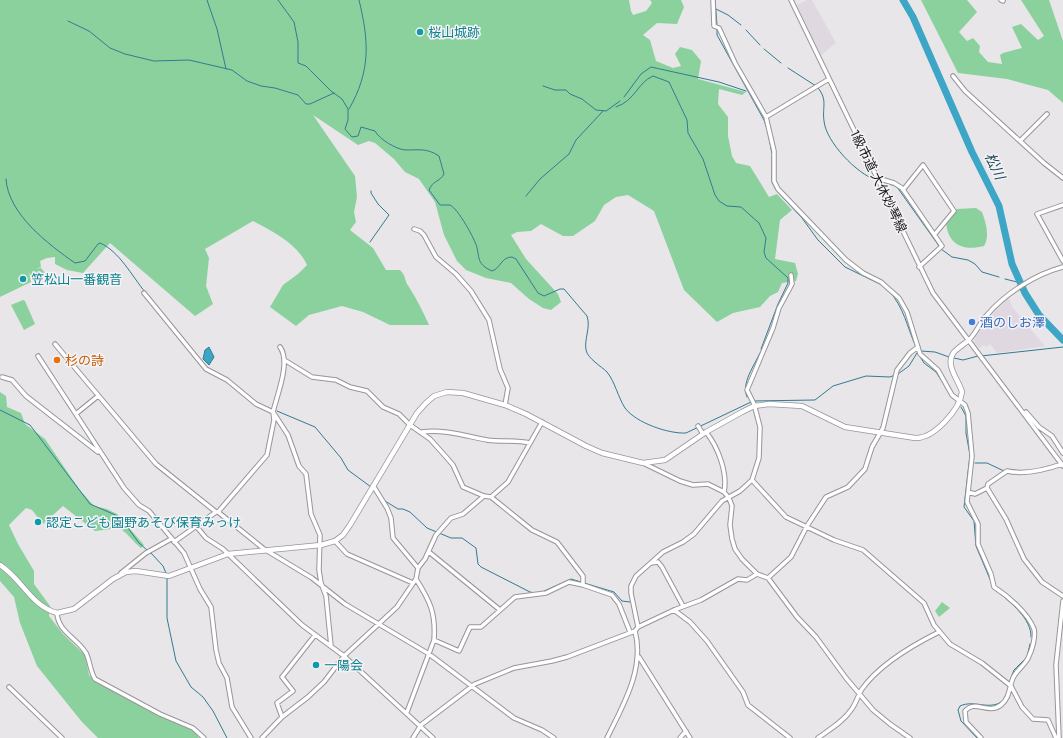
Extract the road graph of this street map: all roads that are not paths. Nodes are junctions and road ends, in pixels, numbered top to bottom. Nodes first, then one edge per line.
1 (713, 0) edge
2 (791, 0) edge
3 (953, 76) dead end
4 (829, 79) junction
5 (1047, 114) dead end
6 (766, 117) junction
7 (1020, 141) junction
8 (877, 178) junction
9 (1063, 178) edge
10 (903, 190) junction
11 (1063, 205) edge
12 (414, 229) dead end
13 (935, 234) junction
14 (1063, 261) edge
15 (919, 267) junction
16 (1063, 267) edge
17 (791, 275) dead end
18 (144, 293) dead end
19 (969, 340) junction
20 (55, 344) dead end
21 (280, 347) dead end
22 (918, 350) junction
23 (38, 356) dead end
24 (286, 361) junction
25 (2, 377) dead end
26 (98, 396) junction
27 (960, 401) junction
28 (753, 403) junction
29 (505, 405) junction
30 (1020, 408) junction
31 (273, 412) junction
32 (77, 413) junction
33 (542, 422) junction
34 (410, 425) junction
35 (698, 426) dead end
36 (422, 432) junction
37 (703, 432) junction
38 (880, 433) junction
39 (530, 443) junction
40 (101, 453) junction
41 (1063, 453) edge
42 (643, 463) junction
43 (1062, 465) edge
44 (752, 480) junction
45 (374, 487) junction
46 (987, 488) junction
47 (724, 492) junction
48 (968, 492) junction
49 (484, 496) junction
50 (491, 497) junction
51 (729, 498) junction
52 (217, 512) junction
53 (196, 526) junction
54 (807, 526) junction
55 (173, 540) junction
56 (335, 541) junction
57 (321, 545) junction
58 (264, 550) junction
59 (429, 552) junction
60 (228, 554) junction
61 (650, 563) junction
62 (0, 565) edge
63 (418, 568) junction
64 (192, 569) junction
65 (757, 574) junction
66 (119, 575) junction
67 (416, 578) junction
68 (768, 578) junction
69 (413, 583) junction
70 (583, 585) junction
71 (324, 589) junction
72 (1063, 596) edge
73 (1063, 601) edge
74 (683, 606) junction
75 (500, 610) junction
76 (674, 610) junction
77 (58, 613) junction
78 (379, 624) junction
79 (638, 627) junction
80 (635, 631) junction
81 (630, 632) junction
82 (939, 632) junction
83 (315, 635) junction
84 (434, 640) junction
85 (331, 646) junction
86 (429, 654) junction
87 (344, 656) junction
88 (639, 656) junction
89 (470, 686) junction
90 (1011, 686) junction
91 (9, 687) dead end
92 (861, 694) junction
93 (408, 712) junction
94 (282, 717) junction
95 (421, 725) junction
96 (686, 732) junction
97 (62, 738) edge
98 (204, 738) edge
99 (251, 738) edge
100 (262, 738) edge
101 (414, 738) edge
102 (433, 738) edge
103 (554, 738) edge
104 (607, 738) edge
105 (680, 738) edge
106 (690, 738) edge
107 (790, 738) edge
108 (818, 738) edge
109 (910, 738) edge
110 (982, 738) edge
111 (1056, 738) edge
112 (1059, 738) edge

1 - 6 street
2 - 4 street, 1級市道 大休妙琴線
3 - 7 street
4 - 6 street
4 - 8 street, 1級市道 大休妙琴線
5 - 7 street
6 - 22 street
7 - 9 street
8 - 10 street
8 - 15 street, 1級市道 大休妙琴線
10 - 13 street
10 - 13 street
11 - 14 street
12 - 29 street
13 - 15 street
15 - 19 street, 1級市道 大休妙琴線
16 - 19 street
17 - 28 street
18 - 31 street
19 - 27 street
19 - 30 street, 1級市道 大休妙琴線
20 - 26 street
21 - 24 street
22 - 27 street
22 - 38 street
23 - 32 street
24 - 31 street
24 - 34 street
25 - 40 street
26 - 32 street
26 - 52 street
27 - 38 street
27 - 48 street
28 - 37 street
28 - 38 street
28 - 44 street
29 - 33 street
29 - 34 street
30 - 41 street
30 - 43 street
31 - 52 street
31 - 57 street
32 - 40 street
33 - 39 street
33 - 42 street
34 - 36 street
34 - 45 street
35 - 37 street
36 - 39 street
36 - 49 street
37 - 42 street
37 - 47 street
38 - 54 street
39 - 50 street
40 - 55 street
42 - 47 street
43 - 46 street
44 - 51 street
44 - 54 street
45 - 56 street
45 - 63 street
46 - 48 street
46 - 72 street
47 - 51 street
48 - 90 street
49 - 50 street
49 - 59 street
50 - 70 street
51 - 61 street
51 - 65 street
52 - 53 street
52 - 58 street
53 - 55 street
53 - 60 street
54 - 68 street
54 - 82 street
55 - 64 street
55 - 66 street
56 - 57 street
56 - 69 street
57 - 58 street
57 - 71 street
58 - 60 street
58 - 71 street
59 - 63 street
59 - 75 street
60 - 64 street
60 - 83 street
61 - 74 street
61 - 79 street
62 - 77 street
63 - 67 street
64 - 66 street
64 - 99 street
65 - 68 street
65 - 74 street
66 - 77 street
67 - 69 street
67 - 84 street
68 - 92 street
69 - 78 street
70 - 75 street
70 - 81 street
71 - 78 street
71 - 85 street
73 - 112 street
74 - 76 street
75 - 84 street
76 - 79 street
76 - 107 street
77 - 98 street
78 - 86 street
78 - 87 street
79 - 80 street
80 - 81 street
80 - 88 street
81 - 89 street
82 - 90 street
82 - 92 street
83 - 85 street
83 - 94 street
84 - 86 street
85 - 87 street
86 - 89 street
86 - 93 street
87 - 93 street
87 - 94 street
88 - 96 street
88 - 104 street
89 - 95 street
89 - 103 street
90 - 110 street
90 - 111 street
91 - 97 street
92 - 108 street
92 - 109 street
93 - 95 street
94 - 100 street
95 - 101 street
95 - 102 street
96 - 105 street
96 - 106 street

